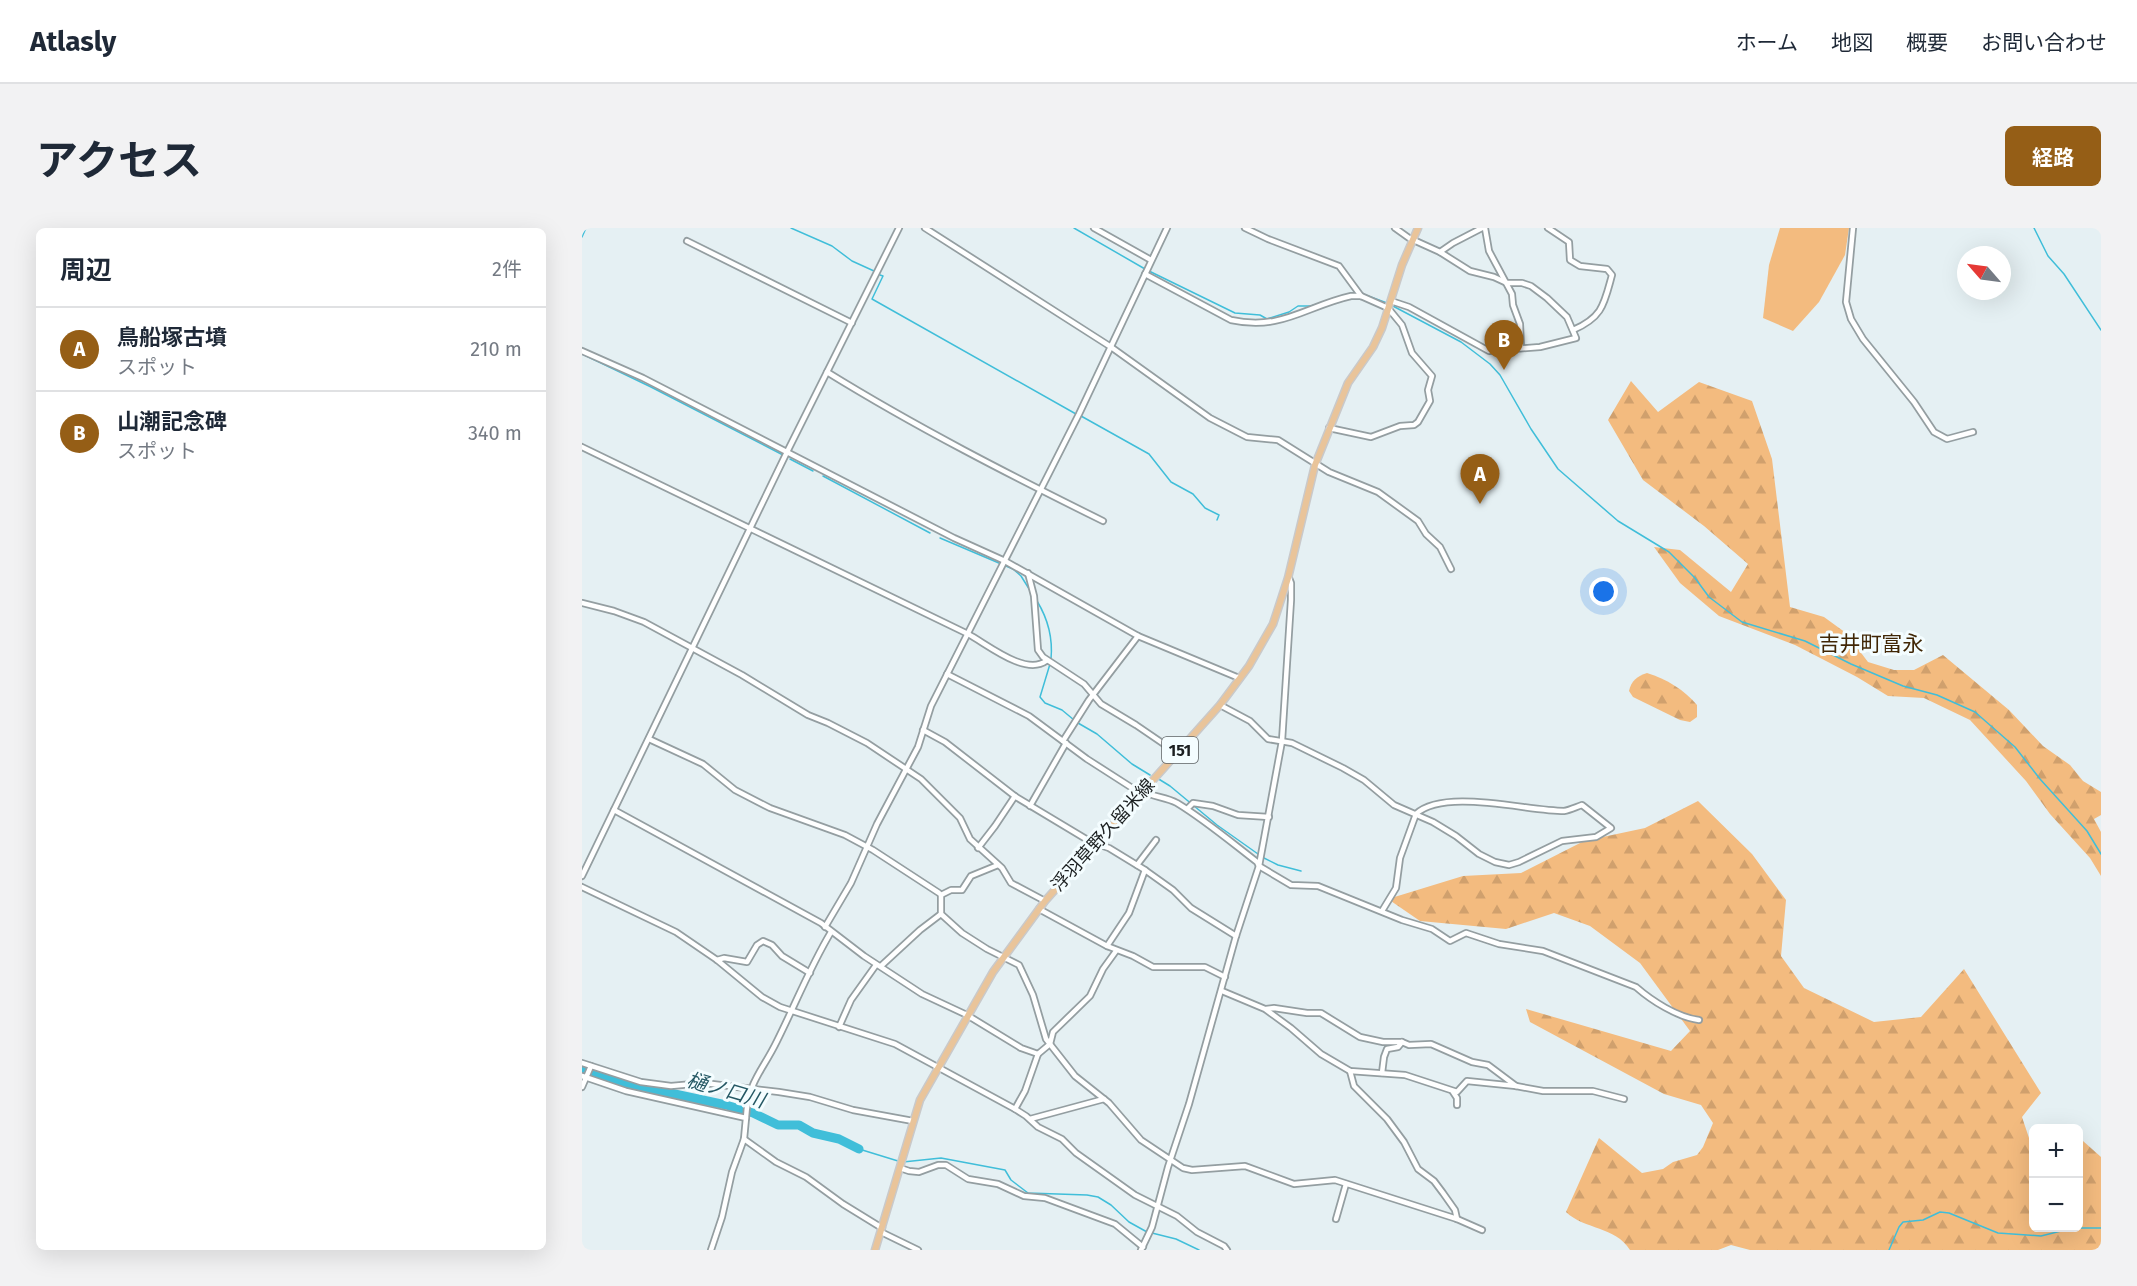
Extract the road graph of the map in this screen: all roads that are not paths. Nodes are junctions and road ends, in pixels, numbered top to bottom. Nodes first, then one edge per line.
1 (899, 228) edge
2 (925, 228) edge
3 (1094, 228) edge
4 (1167, 228) edge
5 (1245, 228) edge
6 (1395, 228) edge
7 (1418, 228) edge
8 (1483, 228) edge
9 (1548, 228) edge
10 (1853, 228) edge
11 (1412, 240) junction
12 (687, 241) dead end
13 (1440, 252) junction
14 (1151, 260) junction
15 (1145, 273) junction
16 (1507, 284) junction
17 (1361, 296) junction
18 (1390, 303) junction
19 (852, 323) junction
20 (1574, 330) junction
21 (1111, 347) junction
22 (1521, 348) junction
23 (582, 351) edge
24 (827, 372) junction
25 (1329, 429) junction
26 (1973, 432) dead end
27 (582, 447) edge
28 (788, 452) junction
29 (1315, 465) junction
30 (1041, 491) junction
31 (1103, 521) dead end
32 (751, 529) junction
33 (1004, 564) junction
34 (1451, 569) dead end
35 (1028, 573) junction
36 (1288, 578) junction
37 (582, 603) edge
38 (968, 634) junction
39 (1138, 636) junction
40 (693, 649) junction
41 (1049, 662) junction
42 (947, 674) junction
43 (1239, 678) junction
44 (1093, 696) junction
45 (1220, 705) junction
46 (924, 730) junction
47 (649, 739) junction
48 (1282, 741) junction
49 (1064, 742) junction
50 (1177, 753) junction
51 (906, 769) junction
52 (1141, 792) junction
53 (1015, 796) junction
54 (1030, 806) junction
55 (1190, 806) junction
56 (614, 810) junction
57 (1416, 814) junction
58 (1269, 817) junction
59 (1156, 840) dead end
60 (1096, 843) junction
61 (867, 847) junction
62 (978, 848) junction
63 (998, 865) junction
64 (1137, 865) junction
65 (1259, 866) junction
66 (1145, 870) junction
67 (582, 876) edge
68 (582, 887) edge
69 (941, 895) junction
70 (1045, 901) junction
71 (1039, 909) junction
72 (1382, 911) junction
73 (941, 914) junction
74 (825, 927) junction
75 (831, 932) junction
76 (1236, 936) junction
77 (1107, 946) junction
78 (1116, 951) junction
79 (1003, 957) junction
80 (717, 960) junction
81 (879, 965) junction
82 (810, 973) junction
83 (1225, 977) junction
84 (1222, 991) junction
85 (1265, 1009) junction
86 (790, 1011) junction
87 (967, 1015) junction
88 (1699, 1020) dead end
89 (839, 1027) junction
90 (1402, 1042) junction
91 (1050, 1044) junction
92 (1038, 1054) junction
93 (582, 1063) edge
94 (590, 1067) junction
95 (938, 1068) junction
96 (1350, 1071) junction
97 (1382, 1073) junction
98 (586, 1077) edge
99 (1516, 1086) junction
100 (582, 1087) edge
101 (750, 1089) junction
102 (1452, 1091) junction
103 (1104, 1099) junction
104 (1624, 1099) dead end
105 (1458, 1106) dead end
106 (1015, 1109) junction
107 (747, 1117) junction
108 (1030, 1119) junction
109 (913, 1121) junction
110 (744, 1139) junction
111 (1170, 1159) junction
112 (901, 1167) junction
113 (1346, 1184) junction
114 (1158, 1207) junction
115 (1336, 1219) dead end
116 (1457, 1219) junction
117 (881, 1230) junction
118 (1482, 1230) dead end
119 (1142, 1248) edge
120 (711, 1250) edge
121 (875, 1250) edge
122 (918, 1250) edge
123 (1227, 1250) edge

1 - 19 street
2 - 21 street
3 - 14 street
4 - 14 street
5 - 17 street
6 - 11 street
7 - 11 main road, 浮羽草野久留米線 / 151
8 - 13 street
8 - 16 street
9 - 20 street
10 - 26 street
11 - 13 street
11 - 18 main road, 浮羽草野久留米線 / 151
12 - 19 street
13 - 16 street
14 - 15 street
15 - 17 street
15 - 21 street
16 - 20 street
16 - 22 street
17 - 18 street
18 - 22 street
18 - 25 main road, 浮羽草野久留米線 / 151
18 - 25 street
19 - 24 street
20 - 22 street
21 - 29 street
21 - 30 street
23 - 28 street
24 - 28 street
24 - 30 street
25 - 29 main road, 浮羽草野久留米線 / 151
27 - 32 street
28 - 32 street
28 - 33 street
29 - 34 street
29 - 36 main road, 浮羽草野久留米線 / 151
30 - 31 street
30 - 33 street
32 - 38 street
32 - 40 street
33 - 35 street
33 - 38 street
35 - 39 street
35 - 41 street
36 - 43 main road, 浮羽草野久留米線 / 151
36 - 48 street
37 - 40 street
38 - 41 street
38 - 42 street
39 - 43 street
39 - 44 street
40 - 47 street
40 - 51 street
41 - 44 street
42 - 46 street
42 - 49 street
43 - 45 main road, 浮羽草野久留米線 / 151
44 - 49 street
44 - 50 street
45 - 48 street
45 - 50 main road, 浮羽草野久留米線 / 151
46 - 51 street
46 - 53 street
47 - 56 street
47 - 61 street
48 - 57 street
48 - 58 street
49 - 52 street
49 - 54 street
50 - 52 main road, 浮羽草野久留米線 / 151
51 - 61 street
51 - 62 street
52 - 55 street
52 - 60 main road, 浮羽草野久留米線 / 151
53 - 54 street
53 - 62 street
54 - 60 street
55 - 58 street
55 - 65 street
56 - 67 street
56 - 74 street
57 - 57 street
57 - 72 street
58 - 65 street
59 - 64 street
60 - 64 street
60 - 70 main road, 浮羽草野久留米線 / 151
61 - 69 street
61 - 74 street
62 - 63 street
63 - 69 street
63 - 70 street
64 - 66 street
65 - 72 street
65 - 76 street
66 - 76 street
66 - 77 street
68 - 80 street
69 - 73 street
70 - 71 main road, 浮羽草野久留米線 / 151
71 - 77 street
71 - 79 main road, 浮羽草野久留米線 / 151
72 - 88 street
73 - 79 street
73 - 81 street
74 - 75 street
75 - 81 street
75 - 82 street
76 - 83 street
77 - 78 street
78 - 83 street
78 - 91 street
79 - 87 main road, 浮羽草野久留米線 / 151
79 - 91 street
80 - 82 street
80 - 86 street
81 - 87 street
81 - 89 street
82 - 86 street
83 - 84 street
84 - 85 street
84 - 111 street
85 - 90 street
85 - 96 street
86 - 89 street
86 - 101 street
87 - 92 street
87 - 95 main road, 浮羽草野久留米線 / 151
89 - 95 street
90 - 97 street
90 - 99 street
91 - 92 street
91 - 103 street
92 - 106 street
93 - 94 street
94 - 98 street
94 - 101 street
95 - 106 street
95 - 109 main road, 浮羽草野久留米線 / 151
96 - 97 street
96 - 116 street
97 - 102 street
98 - 100 street
98 - 107 street
99 - 102 street
99 - 104 street
101 - 107 street
101 - 109 street
102 - 105 street
103 - 108 street
103 - 111 street
106 - 108 street
107 - 110 street
108 - 114 street
109 - 112 main road, 浮羽草野久留米線 / 151
110 - 117 street
110 - 120 street
111 - 113 street
111 - 114 street
112 - 117 main road, 浮羽草野久留米線 / 151
112 - 119 street
113 - 115 street
113 - 116 street
114 - 119 street
114 - 123 street
116 - 118 street
117 - 121 main road, 浮羽草野久留米線 / 151
117 - 122 street

